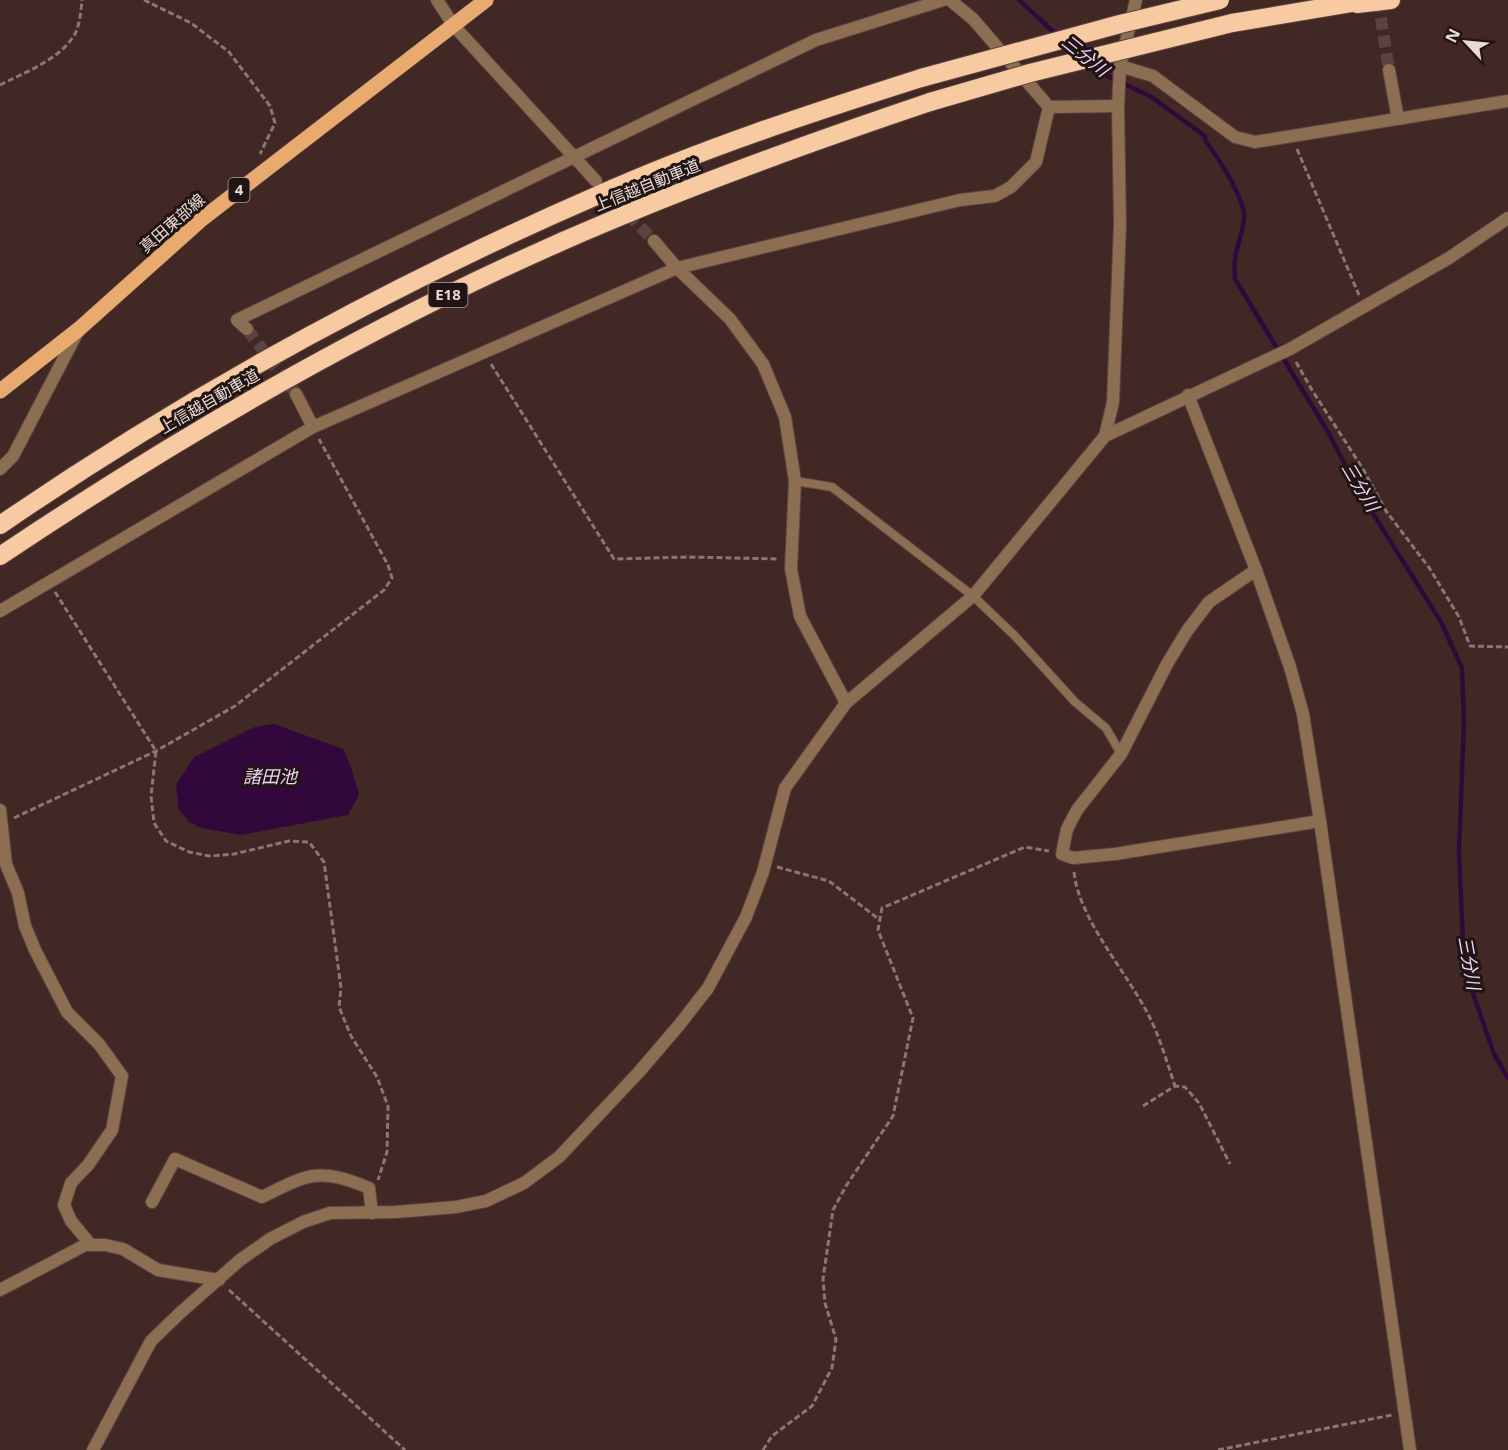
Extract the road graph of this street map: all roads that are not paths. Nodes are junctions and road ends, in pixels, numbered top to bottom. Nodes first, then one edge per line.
1 (437, 0) edge
2 (486, 0) edge
3 (943, 0) edge
4 (950, 0) edge
5 (1136, 0) edge
6 (1203, 0) edge
7 (1220, 0) edge
8 (1369, 0) edge
9 (1391, 0) edge
10 (1325, 8) junction
11 (1173, 11) junction
12 (454, 26) junction
13 (1120, 66) junction
14 (1389, 70) tunnel mouth
15 (1508, 101) edge
16 (1118, 106) junction
17 (1049, 107) junction
18 (1398, 118) junction
19 (574, 156) junction
20 (596, 181) tunnel mouth
21 (1508, 218) edge
22 (654, 241) tunnel mouth
23 (677, 268) junction
24 (247, 328) dead end
25 (79, 329) junction
26 (0, 392) edge
27 (296, 394) tunnel mouth
28 (1188, 395) junction
29 (313, 427) junction
30 (1104, 436) junction
31 (0, 470) edge
32 (795, 481) junction
33 (0, 525) edge
34 (0, 556) edge
35 (1256, 570) junction
36 (973, 596) junction
37 (0, 611) edge
38 (846, 703) junction
39 (1121, 754) junction
40 (0, 810) edge
41 (1320, 821) junction
42 (152, 1202) dead end
43 (372, 1213) junction
44 (91, 1245) junction
45 (219, 1281) junction
46 (0, 1290) edge
47 (93, 1450) edge
48 (1410, 1450) edge

1 - 12 street
2 - 12 main road, 真田東部線 / 4
3 - 19 street
4 - 17 street
5 - 13 street
6 - 11 highway, bridge
7 - 11 highway, 上信越自動車道 / E18, bridge
8 - 10 highway, 上信越自動車道 / E18
9 - 10 highway
10 - 34 highway, 上信越自動車道 / E18, bridge
11 - 33 highway, 上信越自動車道 / E18, bridge
12 - 19 street
12 - 25 main road, 真田東部線 / 4
13 - 16 street
13 - 18 street
14 - 18 street
15 - 18 street
16 - 17 street
16 - 30 street
17 - 23 street
19 - 20 street
19 - 24 street
21 - 28 street
22 - 23 street
23 - 29 street
23 - 32 street
25 - 26 main road, 真田東部線 / 4
25 - 31 street
27 - 29 street
28 - 30 street
28 - 35 street
29 - 37 street
30 - 36 street
32 - 36 lane
32 - 38 street
35 - 39 street
35 - 41 street
36 - 38 street
36 - 39 lane
38 - 43 street
39 - 41 street
40 - 44 street
41 - 48 street
42 - 43 street
43 - 45 street
44 - 45 street
44 - 46 street
45 - 47 street

